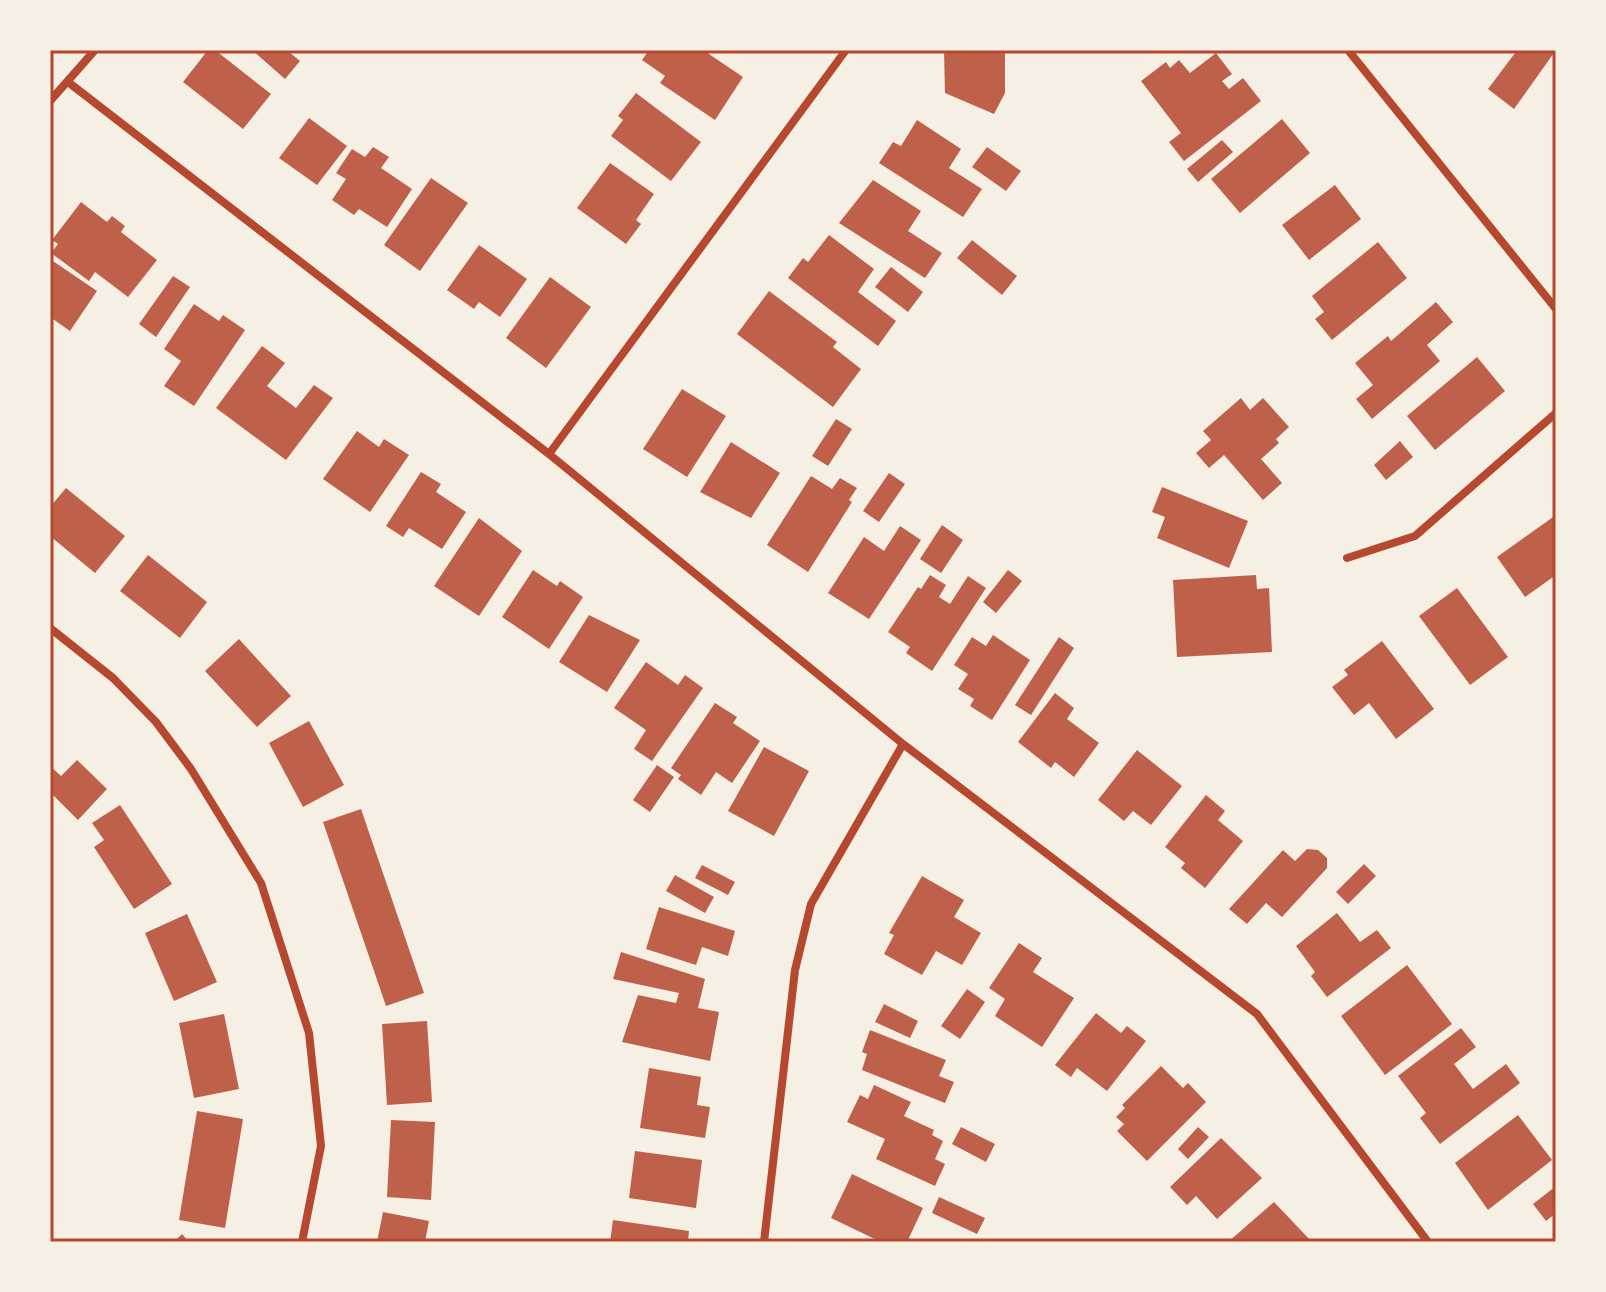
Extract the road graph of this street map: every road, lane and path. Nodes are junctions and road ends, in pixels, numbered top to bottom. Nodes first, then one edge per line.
1 (95, 50) edge
2 (846, 50) edge
3 (1348, 50) edge
4 (68, 82) junction
5 (50, 101) edge
6 (1556, 309) edge
7 (1556, 413) edge
8 (549, 454) junction
9 (1347, 558) dead end
10 (50, 628) edge
11 (903, 744) junction
12 (302, 1242) edge
13 (764, 1242) edge
14 (1428, 1242) edge

1 - 4 street
2 - 8 street
3 - 6 street
4 - 5 street
4 - 8 street
7 - 9 street
8 - 11 street
10 - 12 street
11 - 13 street
11 - 14 street

